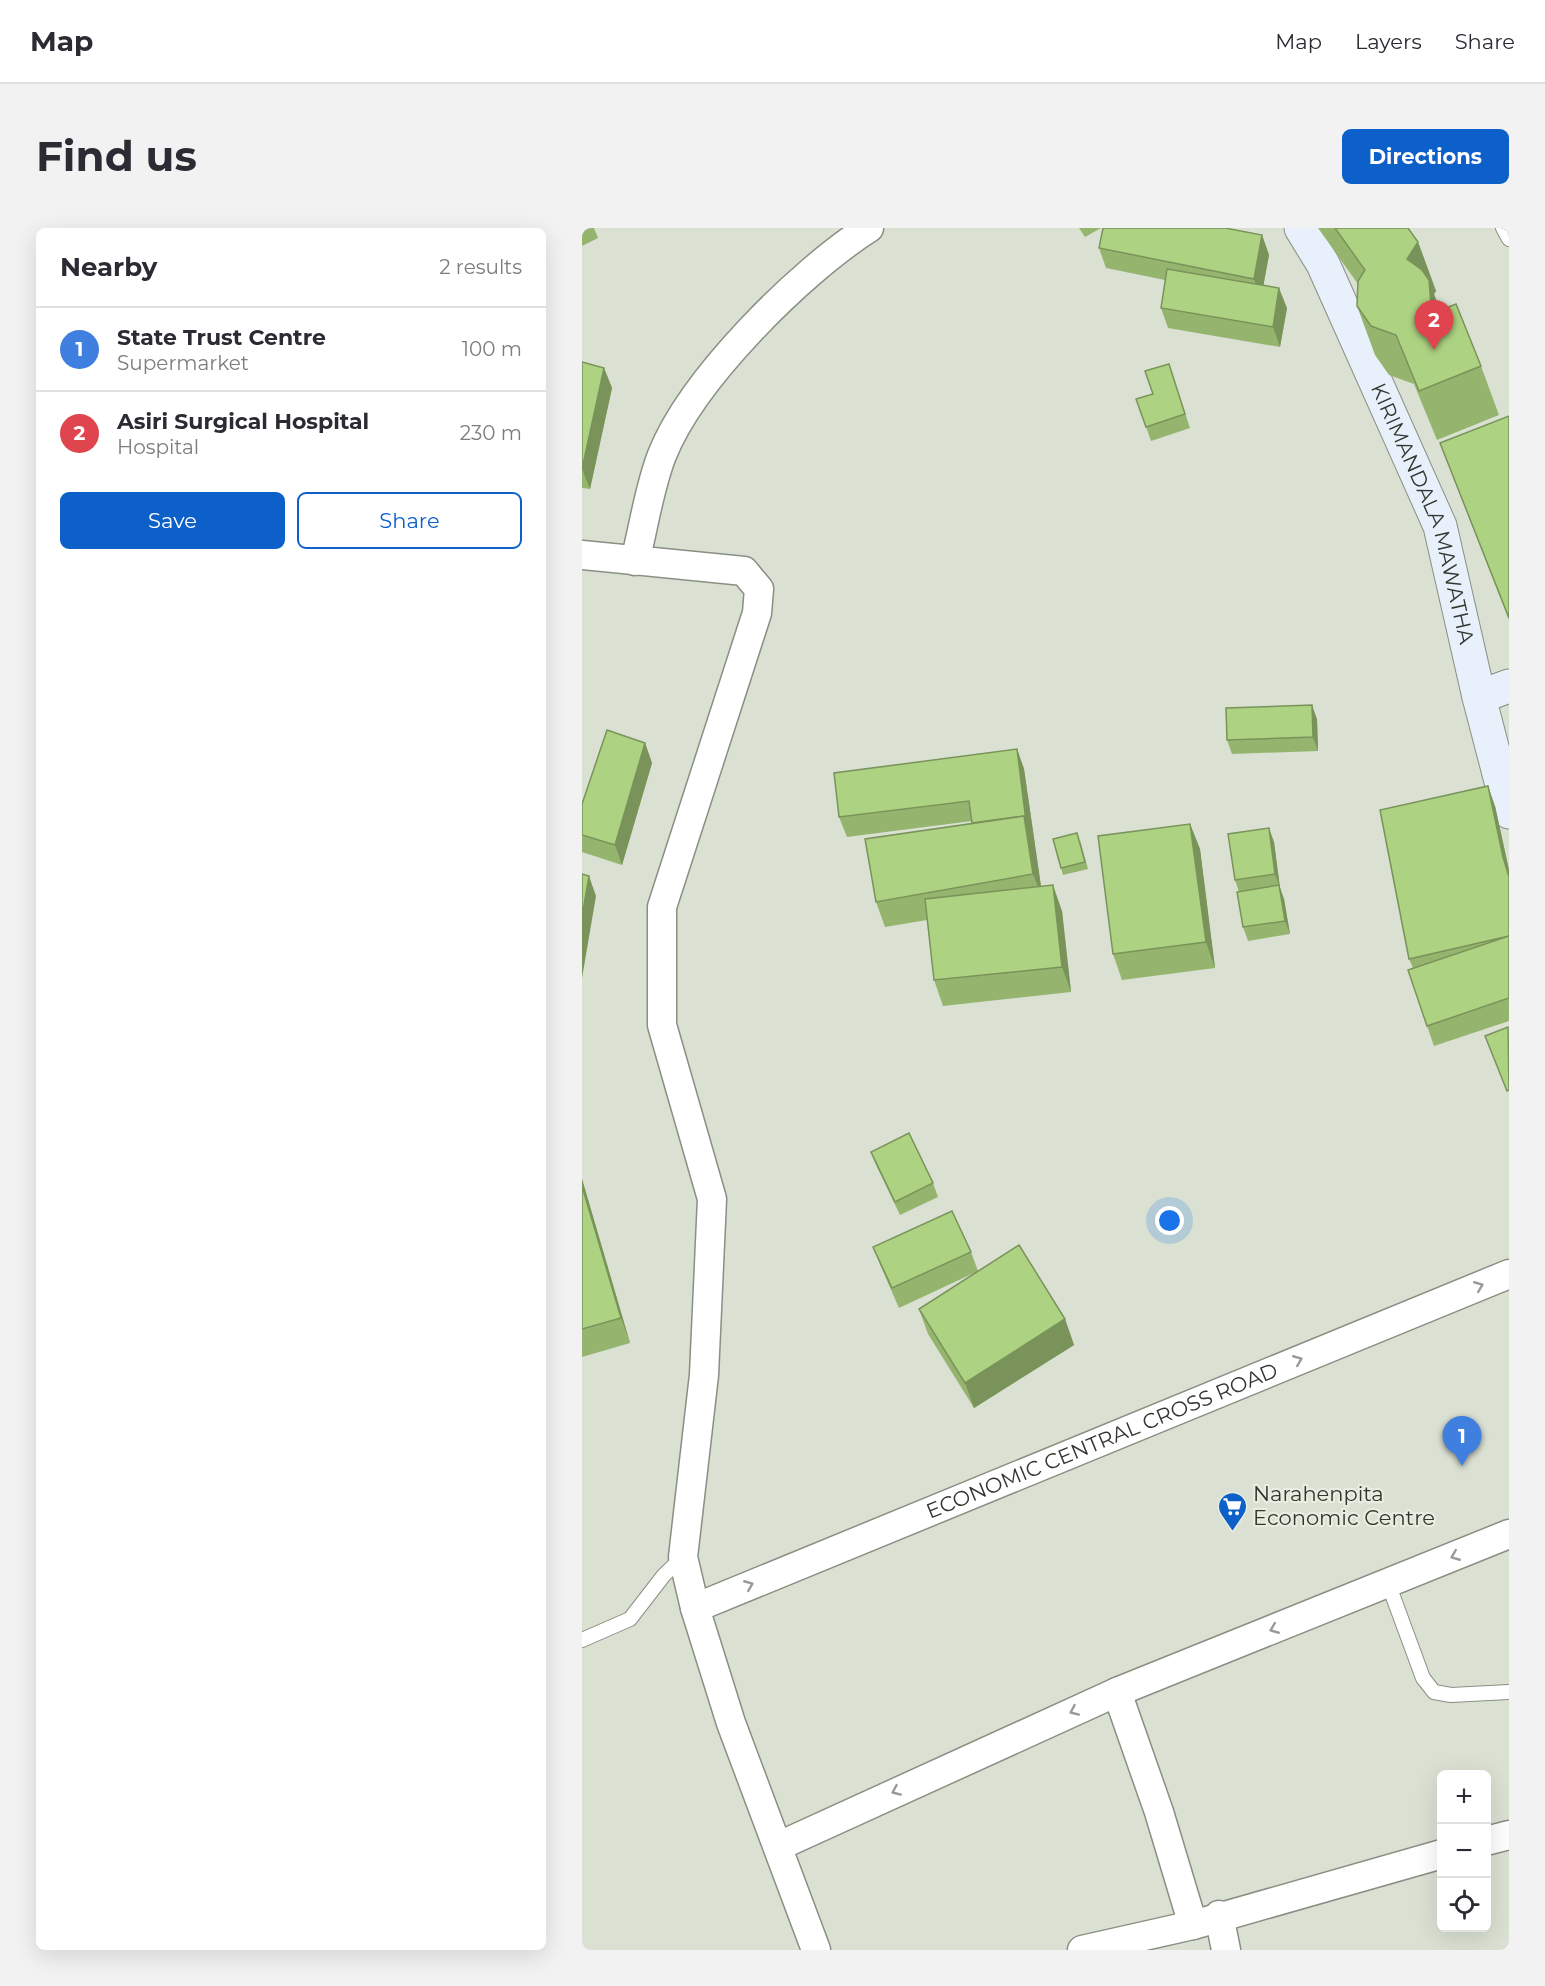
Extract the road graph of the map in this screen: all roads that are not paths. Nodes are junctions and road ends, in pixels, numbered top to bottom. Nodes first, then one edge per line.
1 (869, 228) edge
2 (1301, 228) edge
3 (1503, 228) edge
4 (1509, 239) edge
5 (582, 555) edge
6 (635, 561) junction
7 (1509, 686) edge
8 (1479, 696) junction
9 (1509, 812) edge
10 (1509, 1274) edge
11 (1509, 1534) edge
12 (683, 1557) junction
13 (1388, 1583) junction
14 (694, 1608) junction
15 (582, 1640) edge
16 (1117, 1692) junction
17 (1509, 1692) edge
18 (1509, 1835) edge
19 (1491, 1840) edge
20 (780, 1846) junction
21 (1437, 1855) edge
22 (1220, 1916) junction
23 (1193, 1925) junction
24 (816, 1950) edge
25 (1082, 1950) edge
26 (1226, 1950) edge

1 - 6 street
2 - 8 main road, KIRIMANDALA MAWATHA
3 - 4 lane
5 - 6 street
6 - 12 street
7 - 8 main road
8 - 9 main road, KIRIMANDALA MAWATHA
14 -> 10 street, ECONOMIC CENTRAL CROSS ROAD
11 -> 13 street
12 - 14 street
12 - 15 lane
13 -> 16 street
13 - 17 lane
14 - 20 street
16 -> 20 street
16 - 23 street
18 - 19 street
20 - 24 street
21 - 22 street
22 - 23 street
22 - 26 street
23 - 25 street

